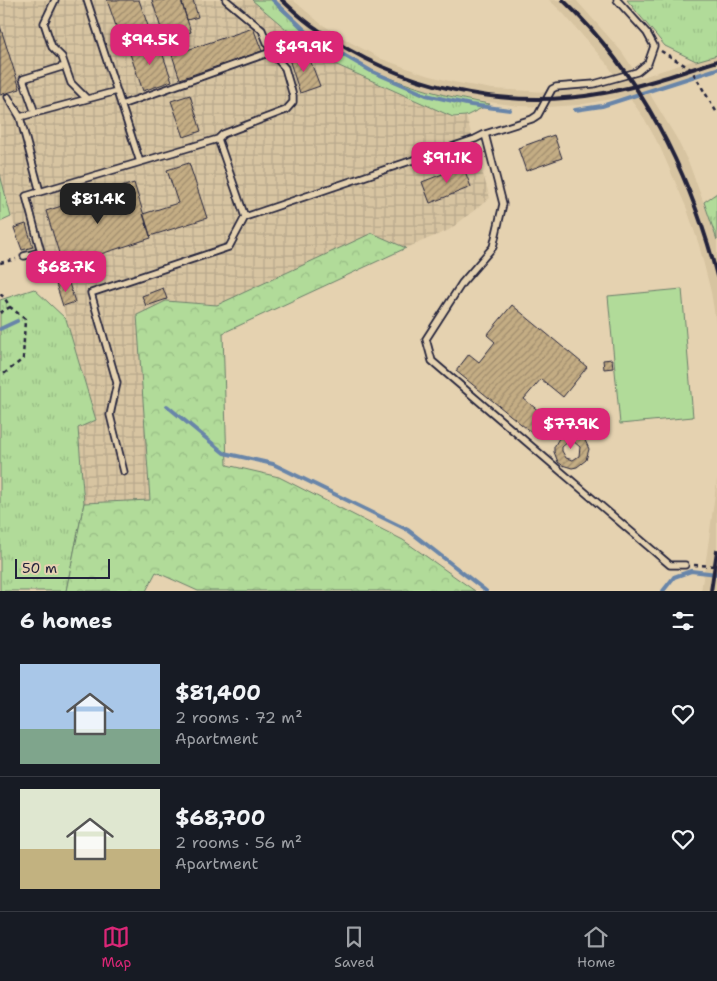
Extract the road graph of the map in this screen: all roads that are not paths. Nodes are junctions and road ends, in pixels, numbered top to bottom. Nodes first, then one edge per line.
1 (55, 0) edge
2 (87, 0) edge
3 (226, 0) edge
4 (617, 0) edge
5 (271, 52) junction
6 (65, 66) junction
7 (116, 91) junction
8 (8, 96) dead end
9 (87, 99) junction
10 (121, 105) junction
11 (35, 113) junction
12 (20, 117) junction
13 (485, 134) junction
14 (218, 139) junction
15 (140, 162) junction
16 (40, 192) junction
17 (244, 216) junction
18 (24, 256) road end
19 (124, 472) dead end
20 (685, 565) road end

1 - 6 lane
2 - 7 lane
3 - 5 lane
4 - 13 lane
5 - 10 lane
5 - 14 lane
6 - 9 lane
6 - 11 lane
7 - 9 lane
7 - 10 lane
8 - 12 lane
9 - 11 lane
10 - 15 lane
11 - 12 lane
12 - 16 lane
13 - 17 lane
13 - 20 lane
14 - 15 lane
14 - 17 lane
15 - 16 lane
16 - 18 lane
17 - 19 lane

